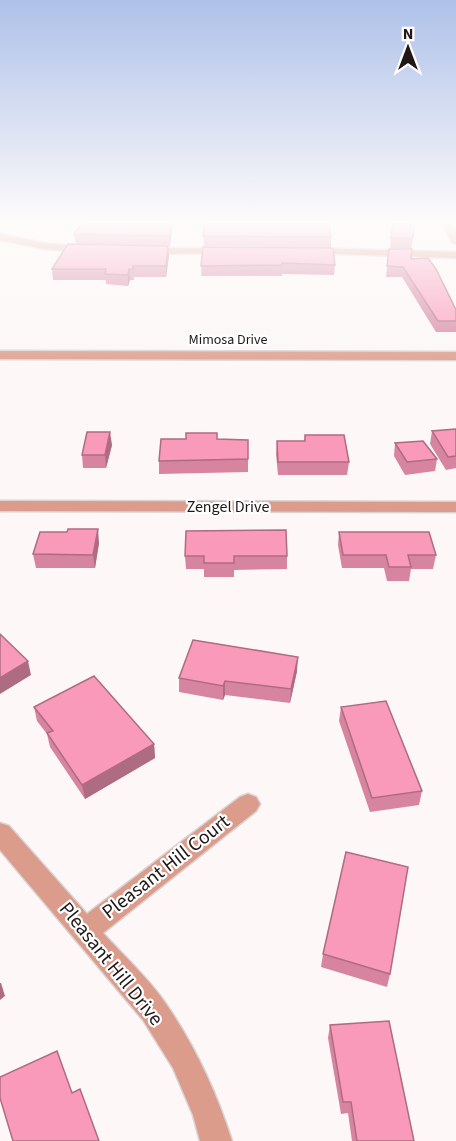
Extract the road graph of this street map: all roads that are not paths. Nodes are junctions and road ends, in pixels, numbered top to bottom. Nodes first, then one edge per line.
1 (0, 355) edge
2 (456, 356) edge
3 (0, 506) edge
4 (456, 507) edge
5 (248, 804) dead end
6 (0, 833) edge
7 (85, 931) junction
8 (216, 1141) edge

1 - 2 street, Mimosa Drive
3 - 4 street, Zengel Drive
5 - 7 street, Pleasant Hill Court
6 - 7 street, Pleasant Hill Drive
7 - 8 street, Pleasant Hill Drive

